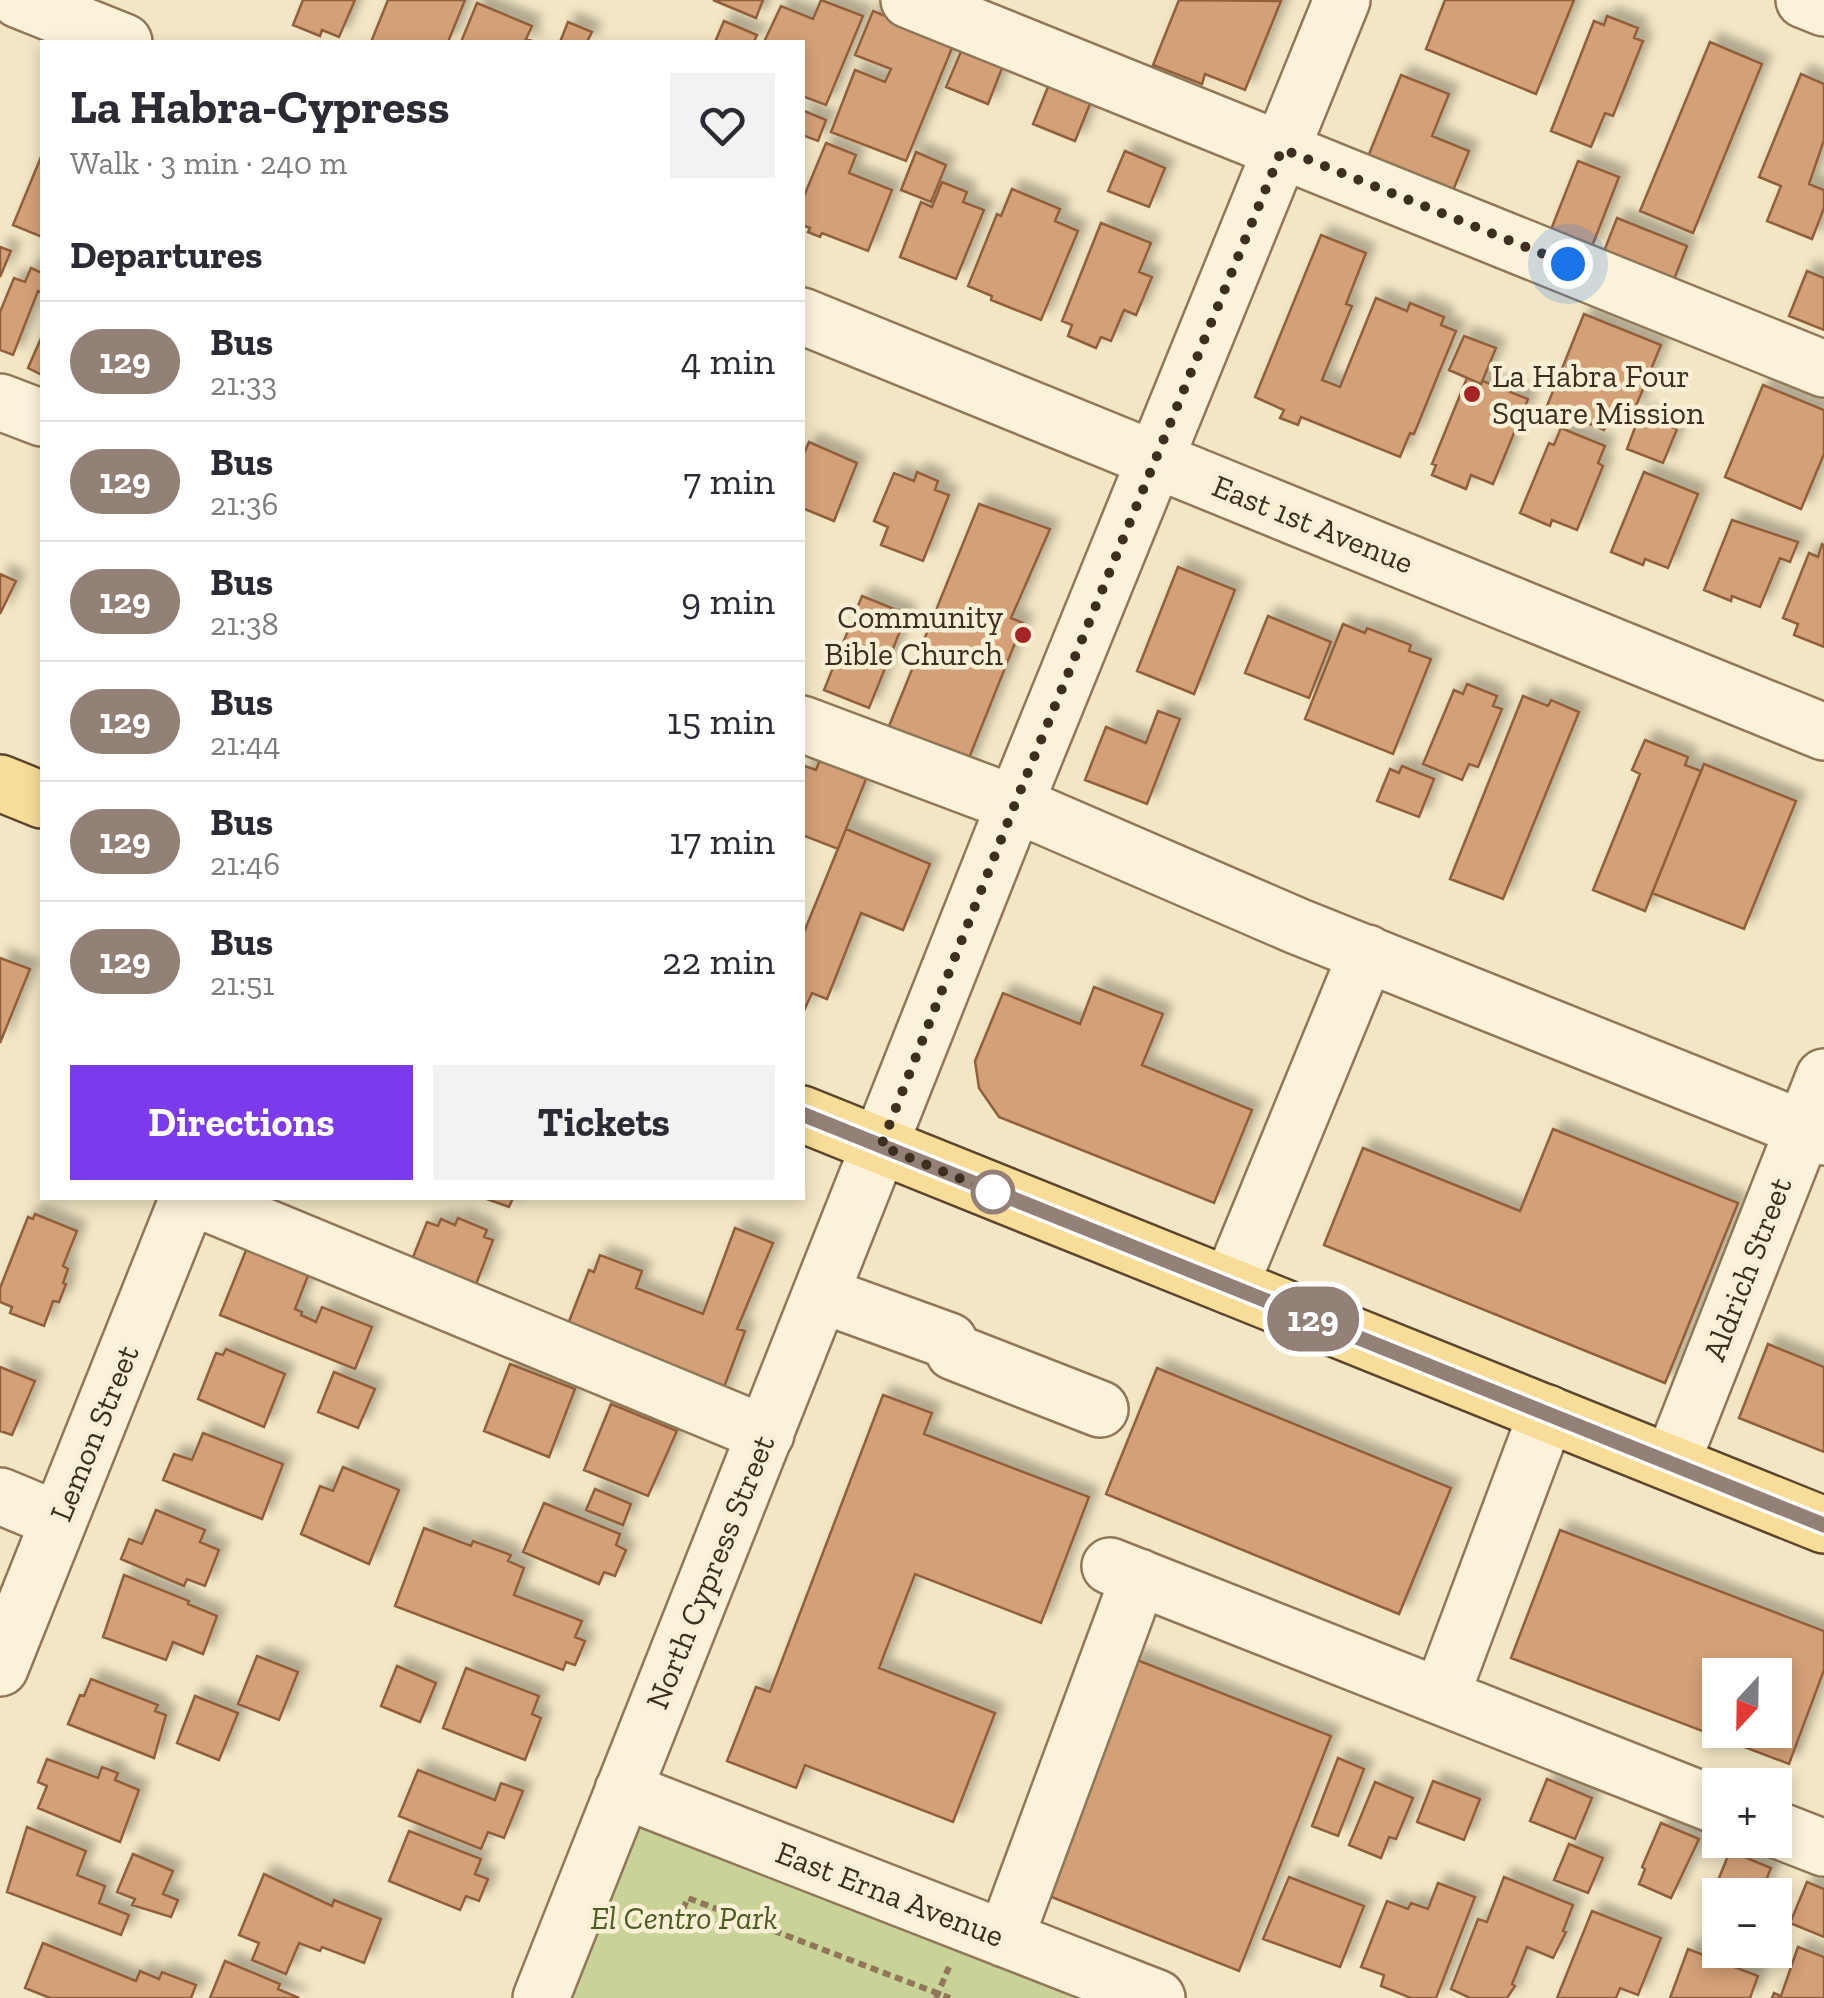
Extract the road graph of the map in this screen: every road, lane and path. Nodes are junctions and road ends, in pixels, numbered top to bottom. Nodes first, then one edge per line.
1 (19, 0) edge
2 (909, 0) edge
3 (1342, 0) edge
4 (1804, 0) edge
5 (1824, 8) edge
6 (119, 40) edge
7 (1282, 149) junction
8 (805, 317) edge
9 (1824, 369) edge
10 (0, 402) edge
11 (40, 417) edge
12 (1156, 460) junction
13 (805, 725) edge
14 (1824, 732) edge
15 (0, 782) edge
16 (40, 799) edge
17 (1015, 804) junction
18 (1367, 953) junction
19 (1824, 1077) edge
20 (805, 1115) edge
21 (1813, 1132) edge
22 (881, 1146) junction
23 (191, 1200) edge
24 (197, 1200) edge
25 (1230, 1286) junction
26 (818, 1304) junction
27 (1100, 1409) dead end
28 (1547, 1412) junction
29 (766, 1434) junction
30 (1672, 1462) junction
31 (0, 1496) edge
32 (58, 1520) junction
33 (1824, 1526) edge
34 (0, 1668) edge
35 (1442, 1696) junction
36 (623, 1790) junction
37 (1702, 1800) edge
38 (1792, 1835) edge
39 (1824, 1848) edge
40 (633, 1909) dead end
41 (1006, 1939) junction
42 (938, 1996) edge
43 (541, 1998) edge
44 (950, 1998) edge
45 (1158, 1998) edge

1 - 6 street
2 - 7 street
3 - 7 street, North Cypress Street
4 - 5 street
7 - 9 street
7 - 12 street, North Cypress Street
8 - 12 street, East 1st Avenue
10 - 11 street
12 - 14 street, East 1st Avenue
12 - 17 street, North Cypress Street
13 - 17 street
15 - 16 main road
17 - 18 street
17 - 22 street, North Cypress Street
18 - 21 street
18 - 25 street
19 - 21 street, Aldrich Street
20 - 22 main road
21 - 30 street, Aldrich Street
22 - 25 main road
22 - 26 street, North Cypress Street
23 - 32 street, Lemon Street
24 - 29 street
25 - 28 main road
26 - 27 street
26 - 29 street, North Cypress Street
28 - 30 main road
28 - 35 street
29 - 36 street, North Cypress Street
30 - 33 main road
31 - 32 street
32 - 34 street, Lemon Street
35 - 37 street
35 - 41 street
36 - 41 street, East Erna Avenue
36 - 43 street, North Cypress Street
38 - 39 street
40 - 42 path
41 - 45 street, East Erna Avenue
42 - 44 path

